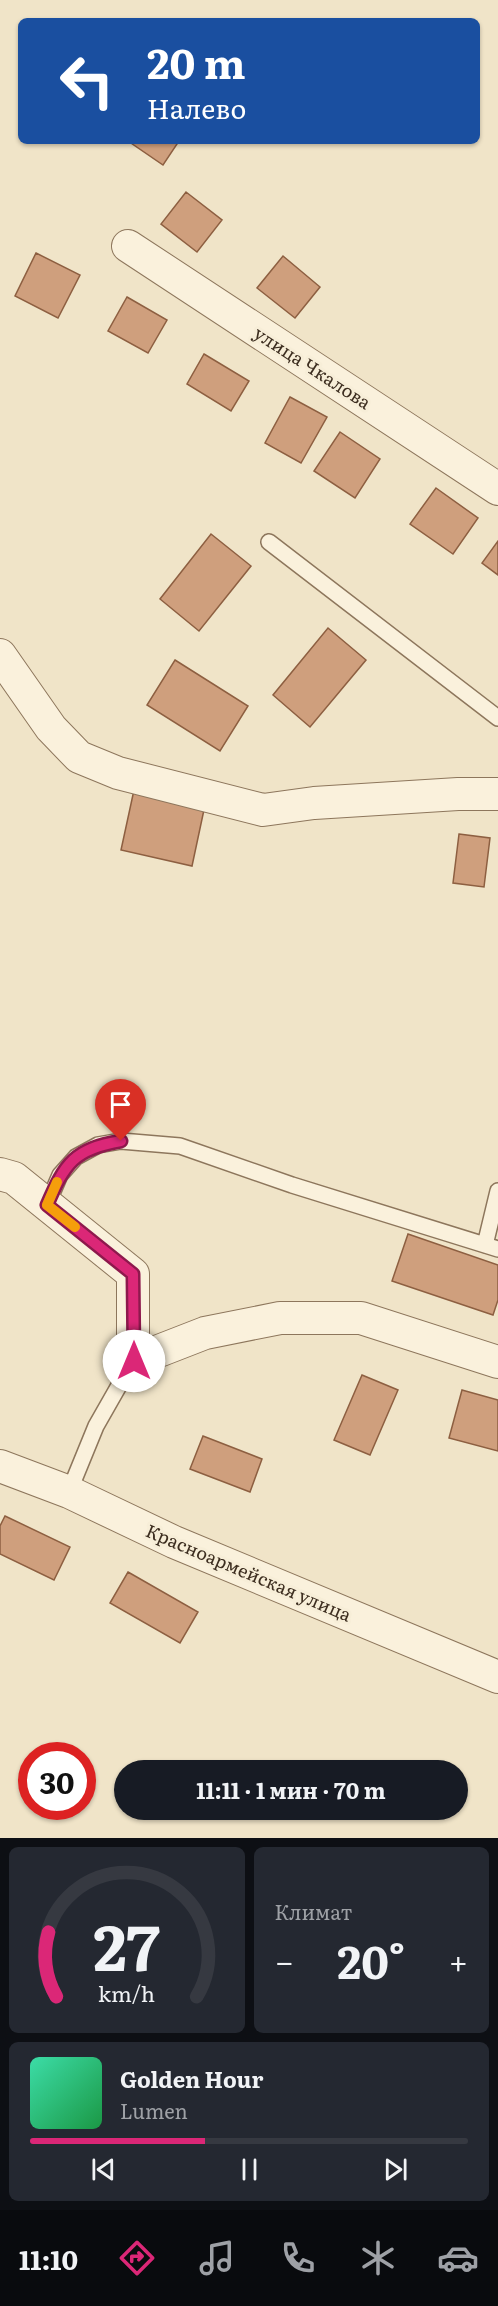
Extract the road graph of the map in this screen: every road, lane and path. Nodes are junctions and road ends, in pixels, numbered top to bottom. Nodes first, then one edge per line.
1 (128, 246) dead end
2 (498, 489) edge
3 (269, 542) dead end
4 (0, 655) edge
5 (498, 718) edge
6 (498, 794) edge
7 (0, 1174) edge
8 (498, 1191) edge
9 (47, 1205) junction
10 (492, 1247) edge
11 (134, 1361) junction
12 (498, 1362) edge
13 (0, 1466) edge
14 (69, 1492) junction
15 (498, 1677) edge

1 - 2 street, улица Чкалова
3 - 5 lane
4 - 6 street
7 - 9 street
8 - 10 lane
9 - 10 lane
9 - 11 street
11 - 12 street
11 - 14 lane
13 - 14 street, Красноармейская улица
14 - 15 street, Красноармейская улица

